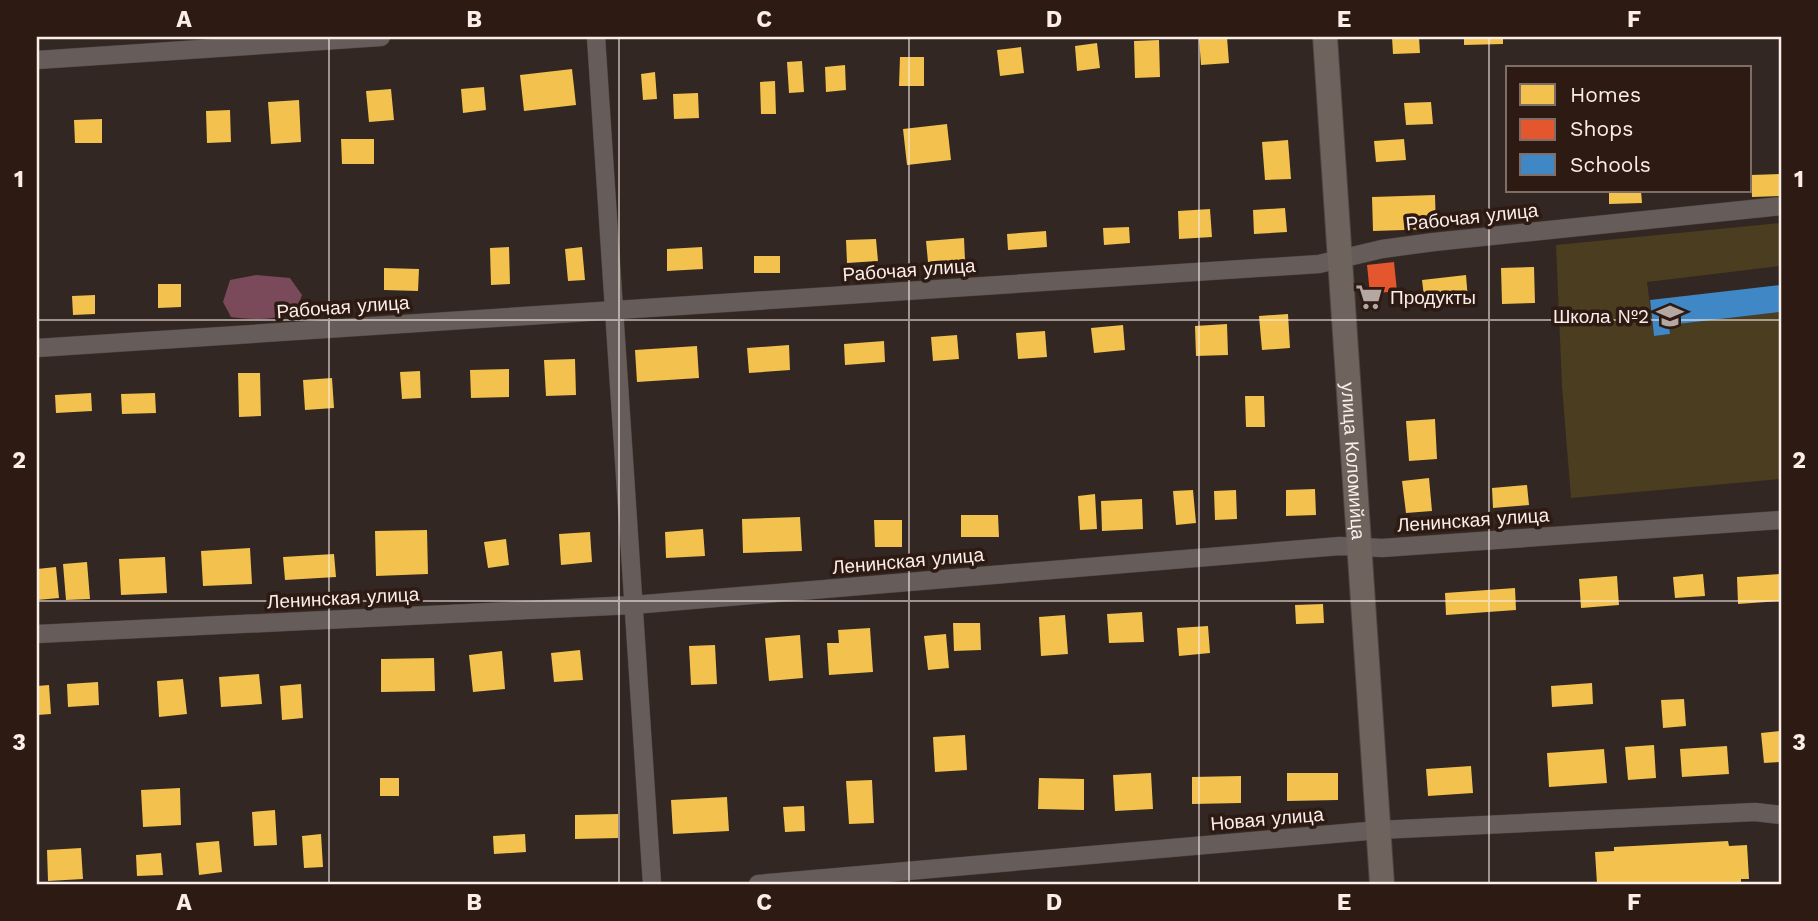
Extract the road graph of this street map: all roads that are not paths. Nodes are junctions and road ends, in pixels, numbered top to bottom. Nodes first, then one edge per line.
1 (381, 37) edge
2 (596, 37) edge
3 (1325, 37) edge
4 (37, 60) edge
5 (1781, 206) edge
6 (1340, 260) junction
7 (616, 310) junction
8 (37, 348) edge
9 (1781, 520) edge
10 (1359, 547) junction
11 (633, 605) junction
12 (37, 634) edge
13 (1781, 816) edge
14 (1379, 830) junction
15 (652, 884) edge
16 (758, 884) edge
17 (1382, 884) edge

1 - 4 street
2 - 7 street
3 - 6 main road, улица Коломийца
5 - 6 street, Рабочая улица
6 - 7 street, Рабочая улица
6 - 10 main road, улица Коломийца
7 - 8 street, Рабочая улица
7 - 11 street
9 - 10 street, Ленинская улица
10 - 11 street, Ленинская улица
10 - 14 main road, улица Коломийца
11 - 12 street, Ленинская улица
11 - 15 street
13 - 14 street, Новая улица
14 - 16 street, Новая улица
14 - 17 main road, улица Коломийца

